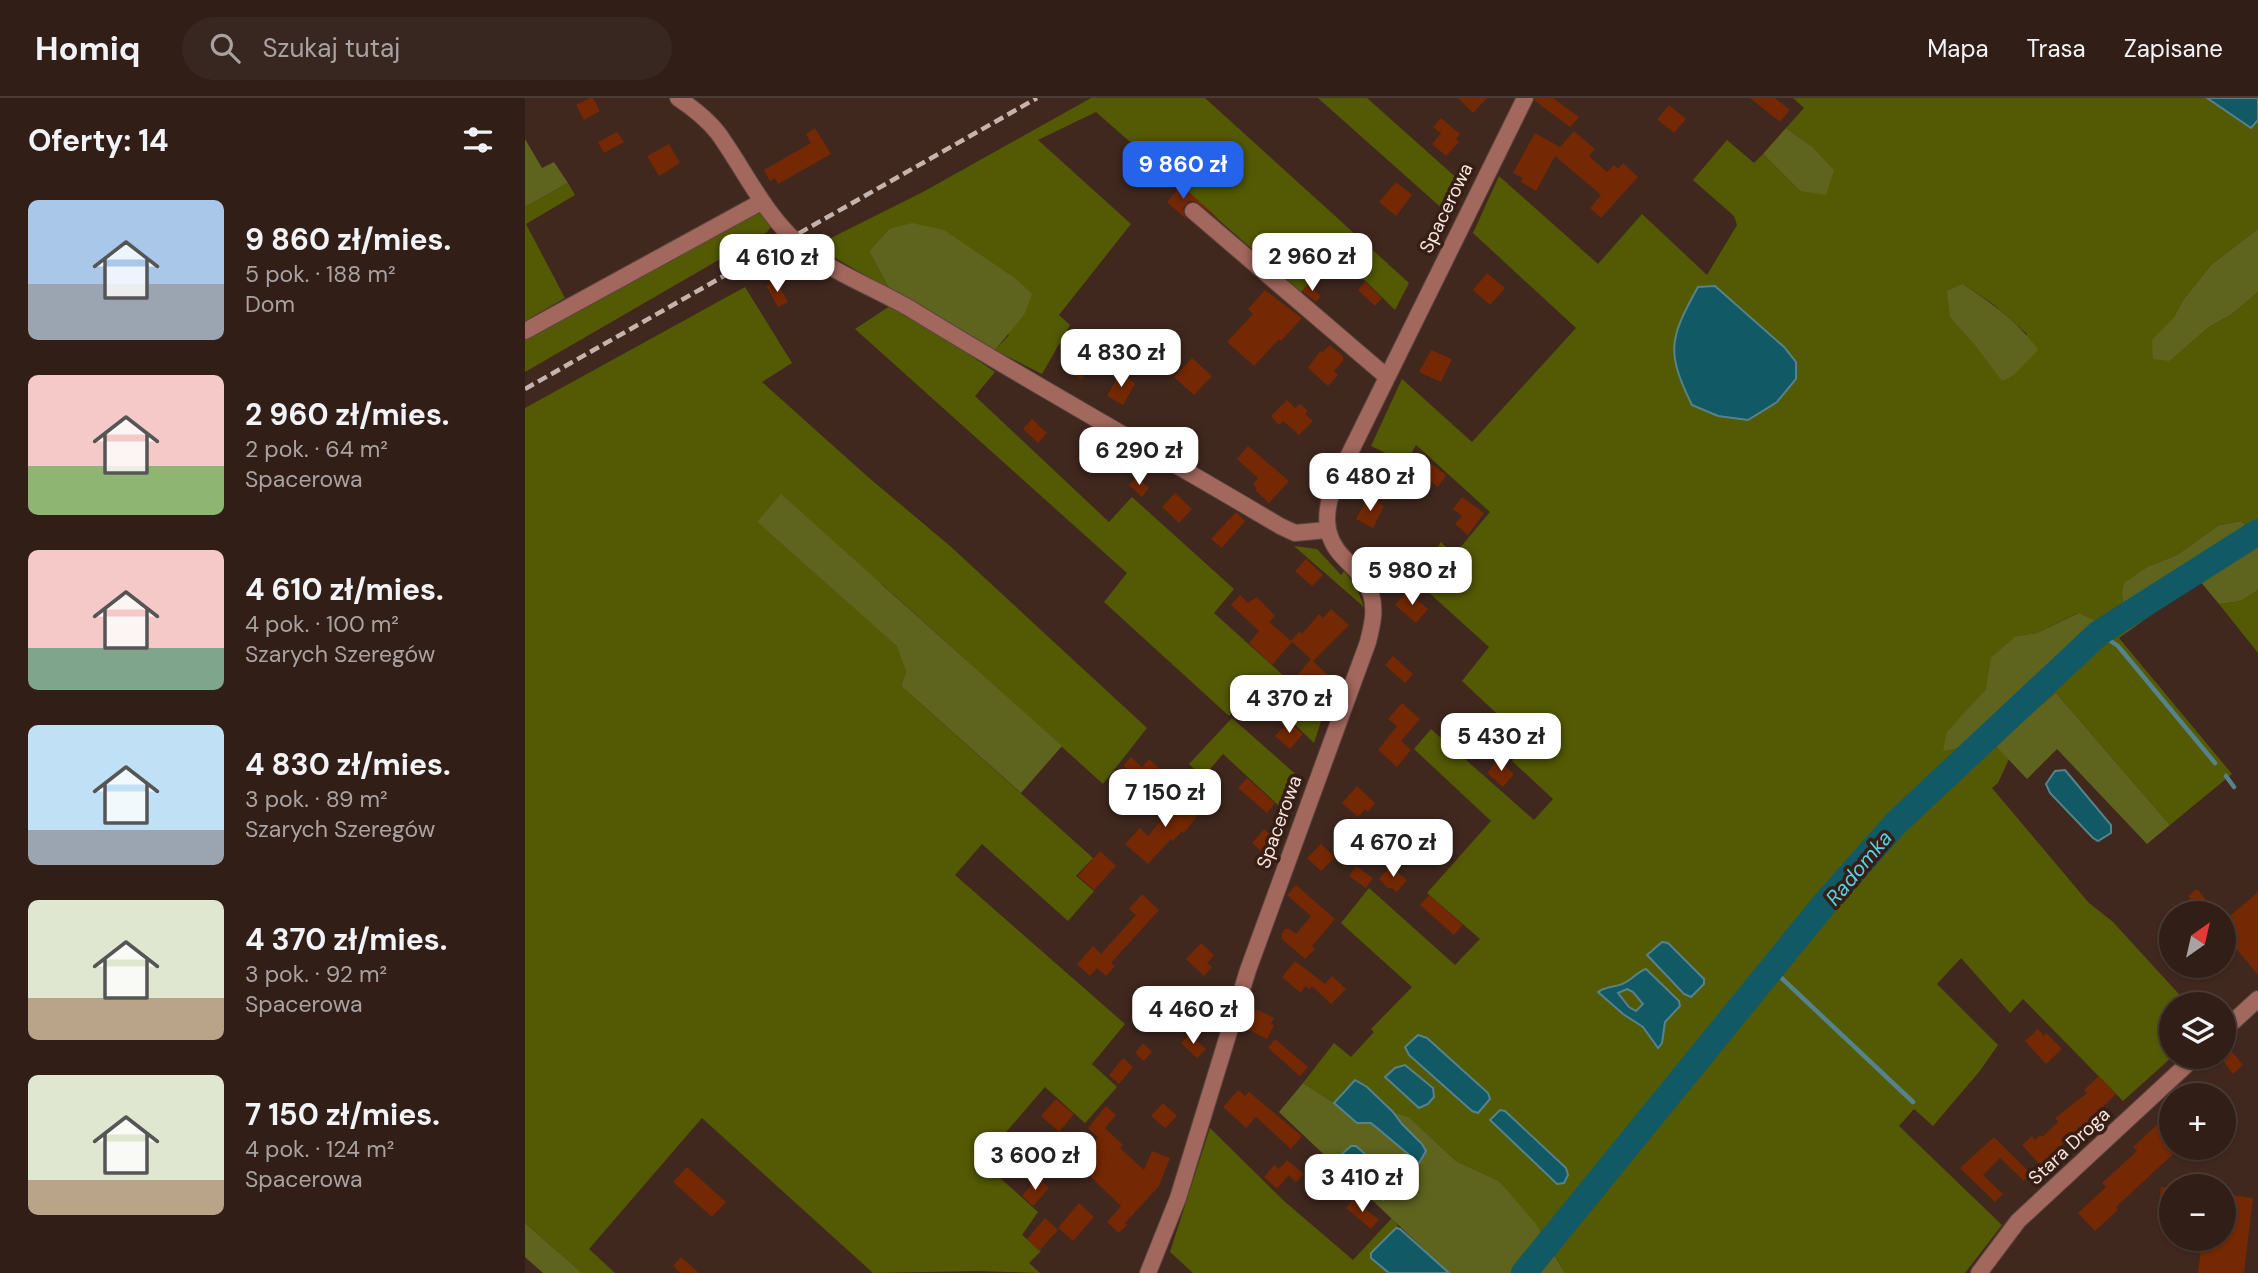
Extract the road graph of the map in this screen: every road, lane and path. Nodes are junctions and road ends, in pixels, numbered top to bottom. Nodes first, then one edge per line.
1 (678, 98) edge
2 (1525, 98) edge
3 (761, 202) junction
4 (1193, 211) dead end
5 (525, 331) edge
6 (1387, 377) junction
7 (1327, 530) junction
8 (2258, 999) edge
9 (2236, 1019) edge
10 (2182, 1069) edge
11 (1148, 1273) edge
12 (1979, 1273) edge

1 - 3 street
2 - 6 street, Spacerowa
3 - 5 street
3 - 7 street
4 - 6 street
6 - 7 street, Spacerowa
7 - 11 street, Spacerowa
8 - 9 street
10 - 12 street, Stara Droga

